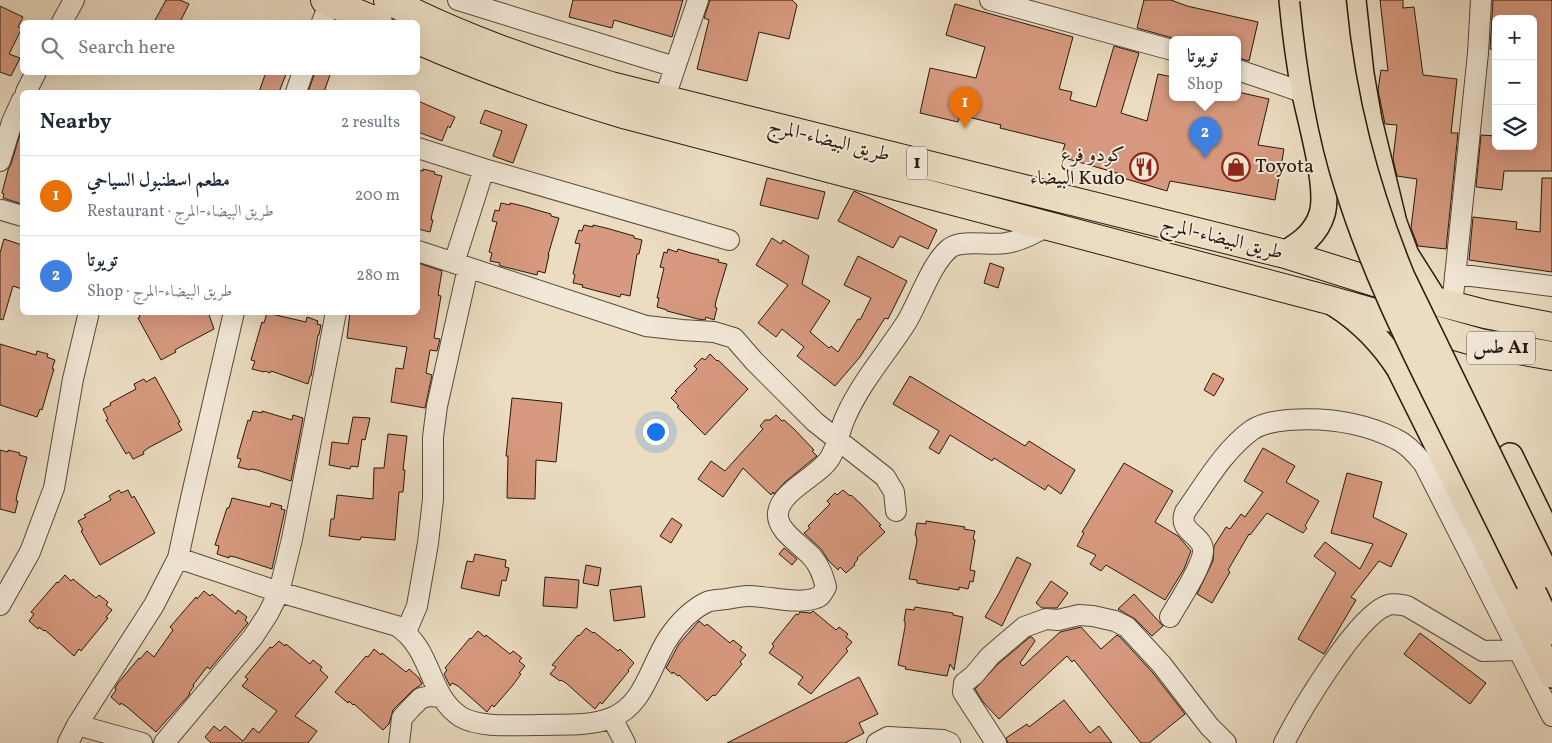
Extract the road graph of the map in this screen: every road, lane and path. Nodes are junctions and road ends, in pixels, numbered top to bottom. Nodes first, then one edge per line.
1 (74, 0) edge
2 (388, 0) edge
3 (458, 0) edge
4 (698, 0) edge
5 (990, 0) edge
6 (1292, 0) edge
7 (1313, 0) edge
8 (1333, 0) edge
9 (1353, 0) edge
10 (1481, 0) edge
11 (326, 8) edge
12 (63, 20) edge
13 (371, 20) edge
14 (420, 41) edge
15 (1169, 49) edge
16 (675, 67) junction
17 (1241, 71) edge
18 (34, 75) edge
19 (302, 75) edge
20 (27, 90) edge
21 (297, 90) edge
22 (1305, 93) junction
23 (664, 100) junction
24 (20, 104) edge
25 (420, 149) edge
26 (0, 161) edge
27 (484, 169) junction
28 (1, 212) edge
29 (20, 216) edge
30 (1047, 226) junction
31 (730, 240) dead end
32 (420, 252) edge
33 (1285, 254) junction
34 (461, 266) junction
35 (1340, 271) junction
36 (1455, 274) junction
37 (1552, 286) edge
38 (1329, 300) junction
39 (1444, 303) junction
40 (88, 315) edge
41 (233, 315) edge
42 (335, 315) edge
43 (1552, 326) edge
44 (1450, 335) joint
45 (1552, 356) edge
46 (836, 440) junction
47 (1510, 456) dead end
48 (896, 511) dead end
49 (1552, 542) edge
50 (178, 558) junction
51 (1543, 581) edge
52 (279, 592) junction
53 (0, 605) edge
54 (1170, 617) dead end
55 (406, 632) junction
56 (1552, 632) edge
57 (1519, 650) junction
58 (1552, 675) edge
59 (441, 697) junction
60 (1552, 716) edge
61 (612, 718) junction
62 (77, 725) junction
63 (68, 743) edge
64 (142, 743) edge
65 (164, 743) edge
66 (399, 743) edge
67 (625, 743) edge
68 (877, 743) edge
69 (950, 743) edge
70 (996, 743) edge
71 (1226, 743) edge
72 (1284, 743) edge

1 - 12 street
2 - 23 highway, طريق البيضاء-المرج / 1
3 - 16 street
4 - 16 street
5 - 15 street
6 - 22 main road
7 - 51 main road, bridge
8 - 51 main road, bridge
9 - 39 main road
10 - 36 street
11 - 13 highway
14 - 30 highway, طريق البيضاء-المرج / 1
16 - 23 street
17 - 22 street
18 - 20 street
19 - 21 street
22 - 33 main road
23 - 33 highway, طريق البيضاء-المرج / 1
24 - 26 street
25 - 27 street
27 - 31 street
27 - 34 street
28 - 29 street
30 - 38 highway, طريق البيضاء-المرج / 1
30 - 46 street
32 - 34 street
33 - 35 highway, طريق البيضاء-المرج / 1
34 - 46 street
34 - 55 street
35 - 38 highway
35 - 39 highway, طريق البيضاء-المرج / 1
36 - 37 street
36 - 39 street
38 - 44 highway, طريق البيضاء-المرج / 1
38 - 58 main road
39 - 43 highway, طس A1
40 - 53 street
41 - 50 street
42 - 52 street
44 - 45 highway, طس A1
46 - 48 street
46 - 61 street
47 - 49 main road
50 - 52 street
50 - 62 street
51 - 56 main road
52 - 55 street
52 - 65 street
54 - 57 street
55 - 59 street
57 - 60 street
57 - 72 street
59 - 61 street
59 - 66 street
61 - 67 street
62 - 63 street
62 - 64 street
68 - 69 street
70 - 71 street

